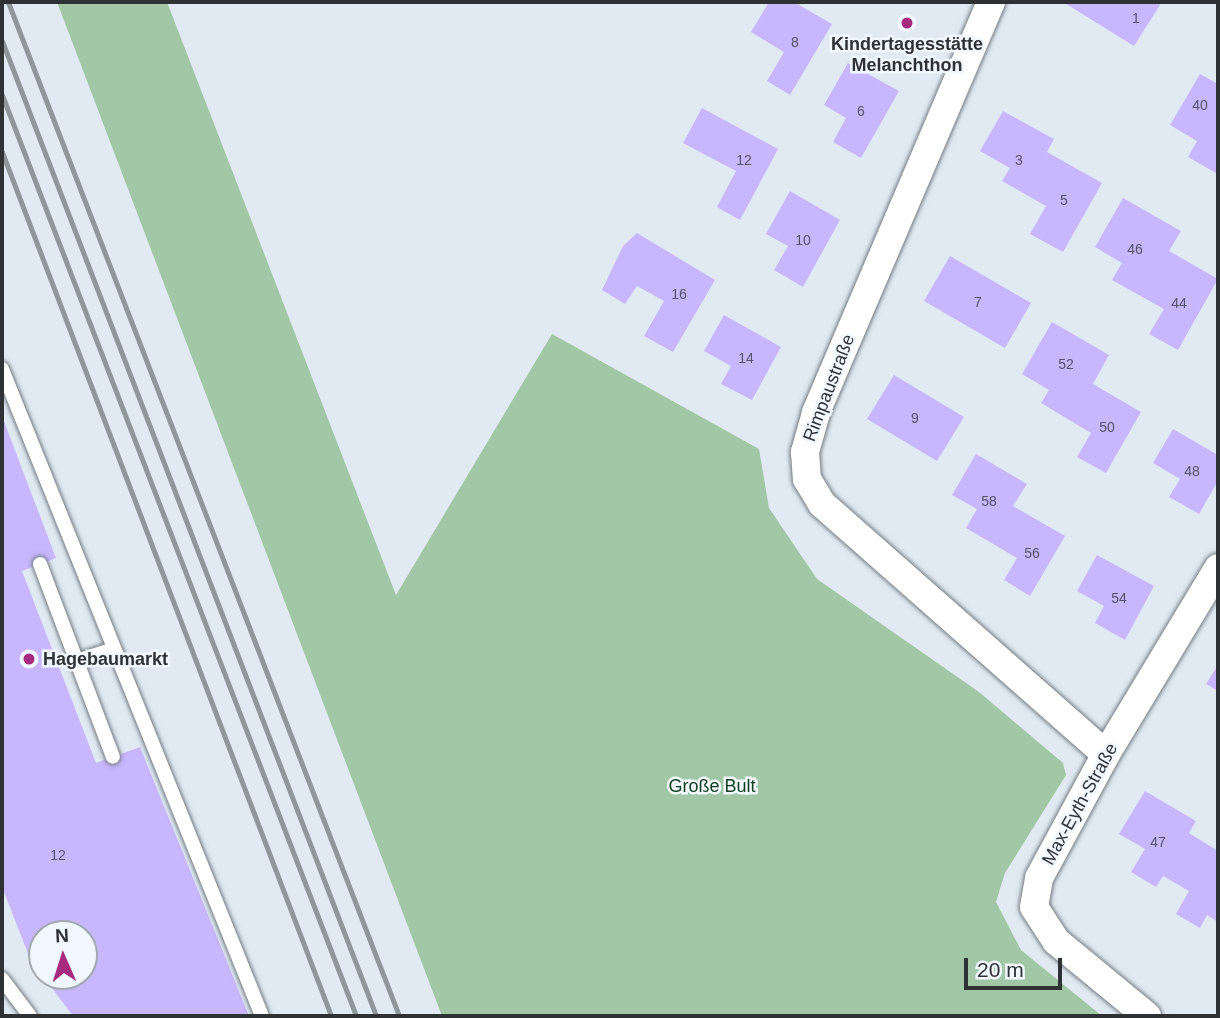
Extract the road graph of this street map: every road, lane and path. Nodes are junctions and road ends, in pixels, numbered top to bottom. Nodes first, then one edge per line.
1 (991, 2) edge
2 (2, 369) edge
3 (40, 564) dead end
4 (1218, 568) edge
5 (114, 649) junction
6 (77, 661) junction
7 (1106, 754) junction
8 (113, 757) dead end
9 (2, 979) edge
10 (21, 1010) edge
11 (262, 1016) edge
12 (1147, 1016) edge

1 - 7 street, Rimpaustraße
2 - 5 lane
3 - 6 lane
4 - 7 street, Max-Eyth-Straße
5 - 6 lane
5 - 11 lane
6 - 8 lane
7 - 12 street, Max-Eyth-Straße
9 - 10 lane

